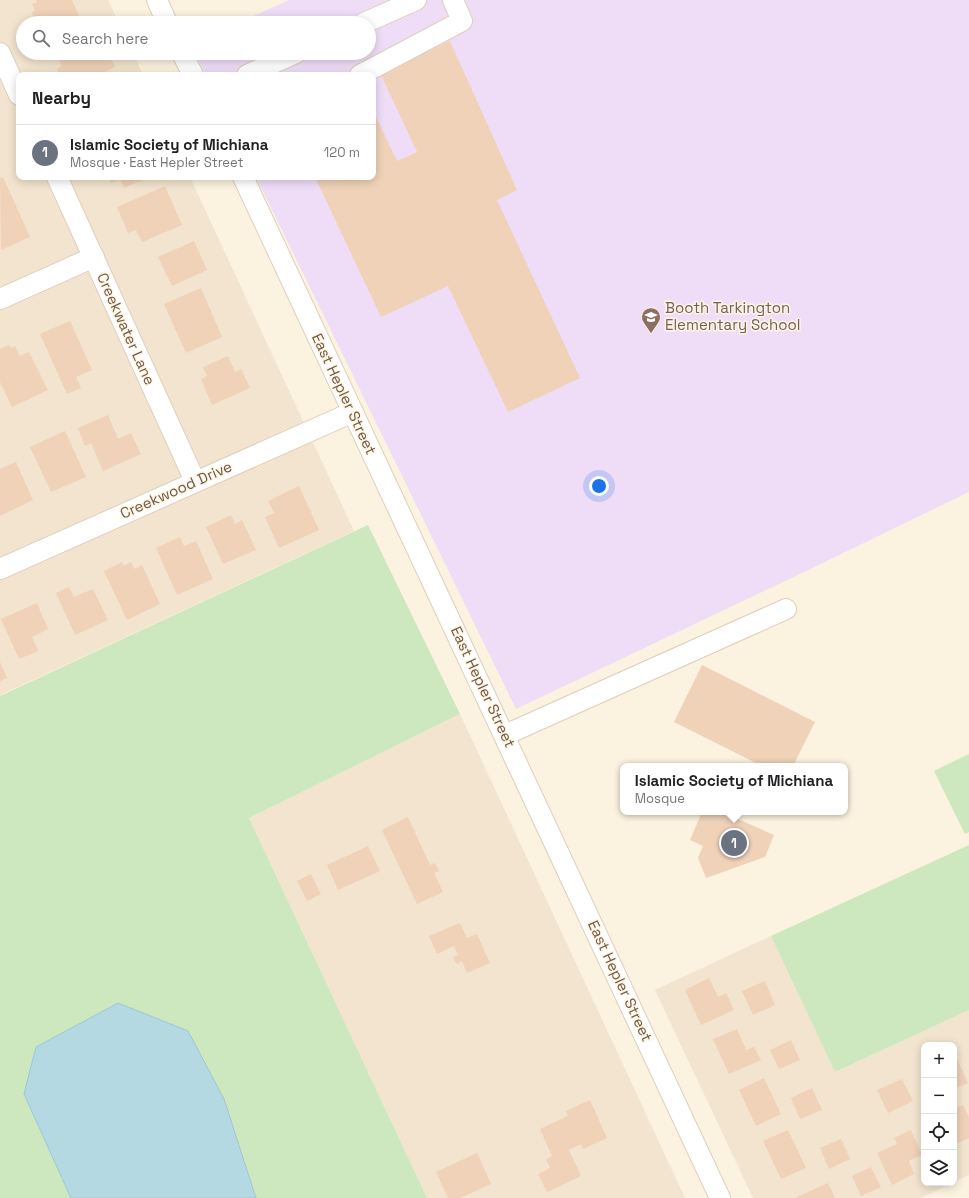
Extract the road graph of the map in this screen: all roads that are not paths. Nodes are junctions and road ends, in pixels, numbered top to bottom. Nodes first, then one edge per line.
1 (157, 0) edge
2 (416, 0) edge
3 (452, 0) edge
4 (165, 16) edge
5 (376, 18) edge
6 (0, 53) edge
7 (186, 60) edge
8 (285, 60) edge
9 (267, 71) edge
10 (192, 72) edge
11 (366, 72) edge
12 (16, 88) edge
13 (58, 180) edge
14 (244, 180) edge
15 (94, 257) junction
16 (0, 300) edge
17 (353, 412) junction
18 (195, 481) junction
19 (0, 569) edge
20 (786, 609) dead end
21 (505, 735) junction
22 (720, 1198) edge

1 - 4 street
2 - 5 street
3 - 11 street
6 - 12 street
7 - 10 street
8 - 9 street
13 - 15 street, Creekwater Lane
14 - 17 street, East Hepler Street
15 - 16 street
15 - 18 street, Creekwater Lane
17 - 18 street, Creekwood Drive
17 - 21 street, East Hepler Street
18 - 19 street, Creekwood Drive
20 - 21 street
21 - 22 street, East Hepler Street

